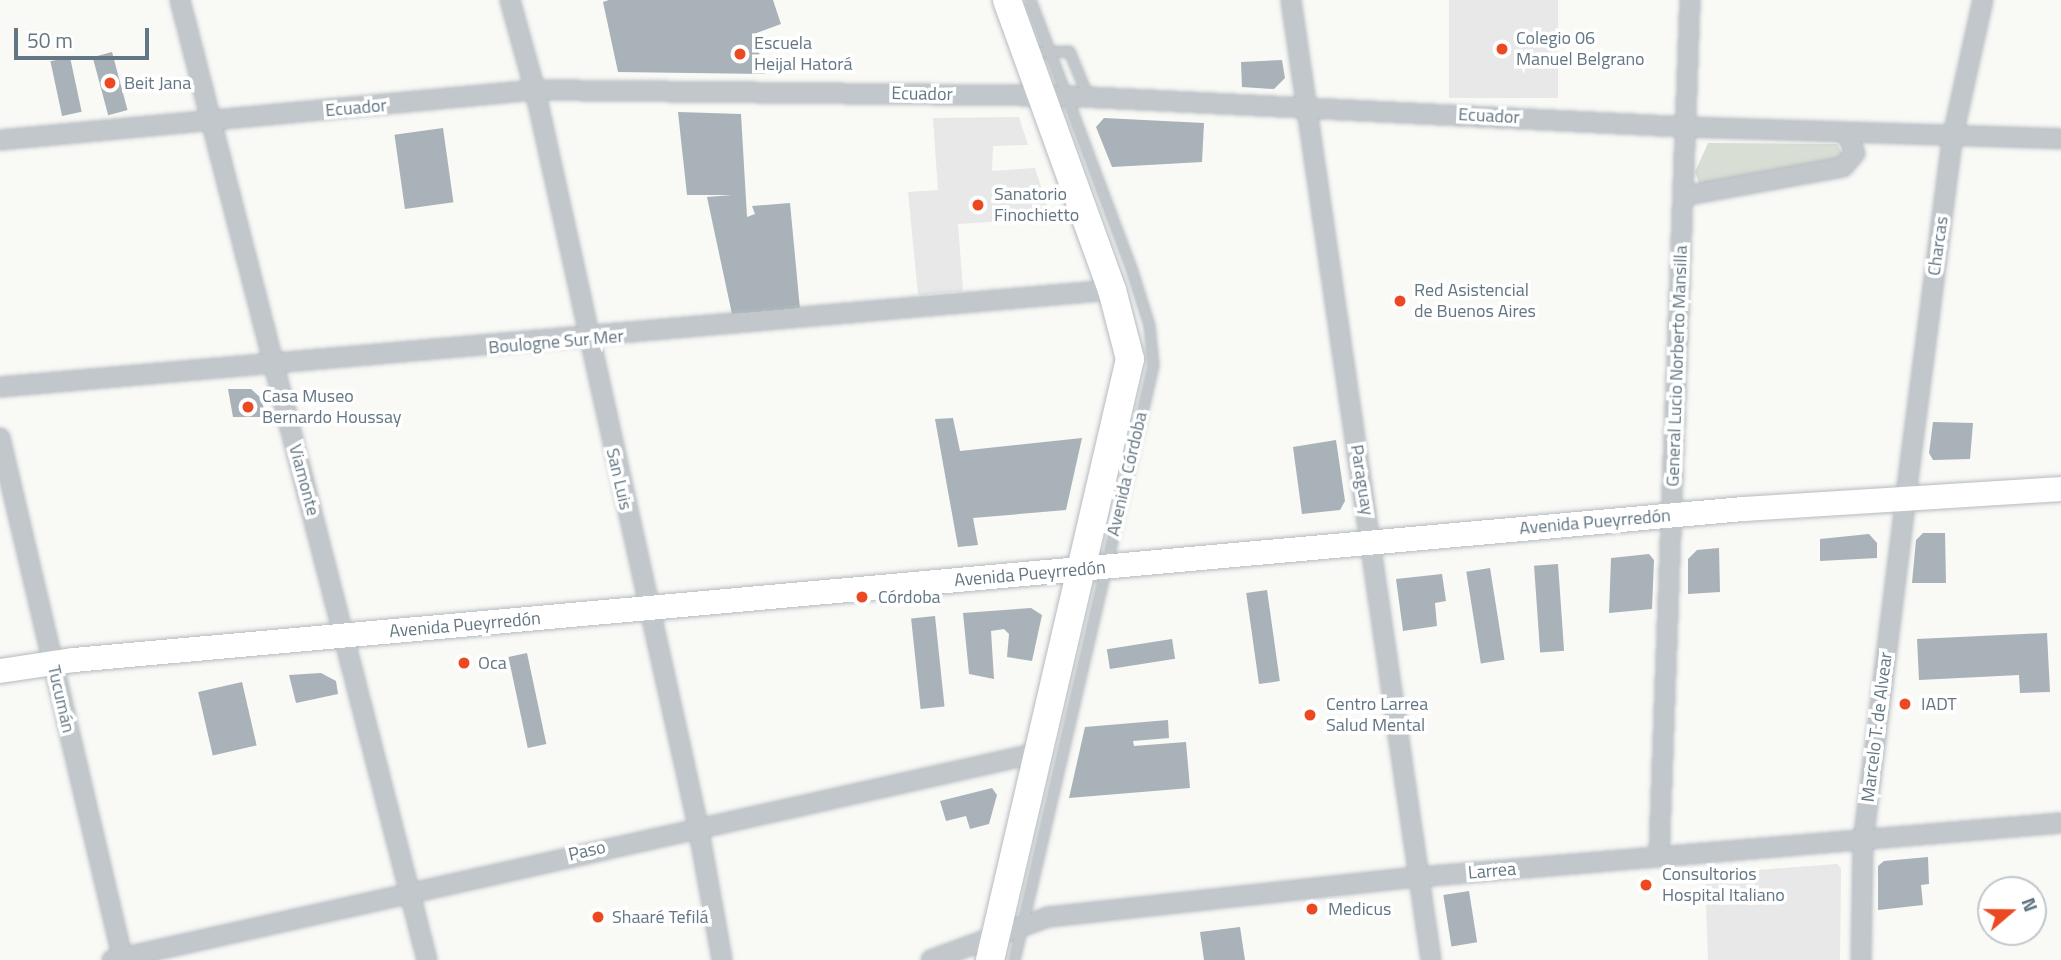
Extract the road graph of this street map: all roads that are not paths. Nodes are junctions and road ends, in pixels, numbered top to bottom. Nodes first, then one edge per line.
1 (180, 0) edge
2 (510, 0) edge
3 (1007, 0) edge
4 (1030, 0) edge
5 (1291, 0) edge
6 (1690, 0) edge
7 (1983, 0) edge
8 (1037, 52) junction
9 (535, 90) junction
10 (1054, 96) junction
11 (1088, 97) junction
12 (1306, 107) junction
13 (210, 121) junction
14 (1686, 127) junction
15 (1846, 133) junction
16 (1952, 135) junction
17 (2061, 139) edge
18 (0, 140) edge
19 (1683, 196) junction
20 (1112, 290) junction
21 (588, 339) junction
22 (274, 365) junction
23 (0, 387) edge
24 (0, 438) edge
25 (2061, 489) edge
26 (1906, 495) junction
27 (1672, 515) junction
28 (1372, 542) junction
29 (1095, 568) junction
30 (649, 609) junction
31 (345, 636) junction
32 (52, 662) junction
33 (0, 671) edge
34 (1050, 750) junction
35 (2061, 823) edge
36 (698, 826) junction
37 (1863, 842) junction
38 (1659, 857) junction
39 (1419, 877) junction
40 (409, 892) junction
41 (1003, 940) edge
42 (119, 959) edge
43 (427, 960) edge
44 (722, 960) edge
45 (931, 960) edge
46 (1014, 960) edge
47 (1430, 960) edge
48 (1861, 960) edge

1 - 13 street, Viamonte
2 - 9 street, San Luis
3 - 8 main road, Avenida Córdoba
4 - 8 lane, Avenida Córdoba
5 - 12 street, Paraguay
6 - 14 street, General Lucio Norberto Mansilla
7 - 16 street, Charcas
8 - 10 main road, Avenida Córdoba
8 - 11 lane
9 - 10 street, Ecuador
9 - 13 street, Ecuador
9 - 21 street, San Luis
10 - 11 street, Ecuador
10 - 20 main road, Avenida Córdoba
10 - 29 lane, Avenida Córdoba
11 - 12 street, Ecuador
12 - 14 street, Ecuador
12 - 28 street, Paraguay
13 - 18 street, Ecuador
13 - 22 street, Viamonte
14 - 15 street, Ecuador
14 - 19 street, General Lucio Norberto Mansilla
15 - 16 street, Ecuador
15 - 19 street
16 - 17 street, Ecuador
16 - 26 street, Charcas
19 - 27 street, General Lucio Norberto Mansilla
20 - 21 street, Boulogne Sur Mer
20 - 29 main road, Avenida Córdoba
21 - 22 street, Boulogne Sur Mer
21 - 30 street, San Luis
22 - 23 street, Boulogne Sur Mer
22 - 31 street, Viamonte
24 - 32 street, Tucumán
25 - 26 main road, Avenida Pueyrredón
26 - 27 main road, Avenida Pueyrredón
26 - 37 street, Marcelo T. de Alvear
27 - 28 main road, Avenida Pueyrredón
27 - 38 street, General Lucio Norberto Mansilla
28 - 29 main road, Avenida Pueyrredón
28 - 39 street, Paraguay
29 - 30 main road, Avenida Pueyrredón
29 - 34 main road, Avenida Córdoba
30 - 31 main road, Avenida Pueyrredón
30 - 36 street, San Luis
31 - 32 main road, Avenida Pueyrredón
31 - 40 street, Viamonte
32 - 33 main road, Avenida Pueyrredón
32 - 42 street, Tucumán
34 - 36 street, Paso
34 - 41 main road, Avenida Córdoba
35 - 37 street, Larrea
36 - 40 street, Paso
36 - 44 street, San Luis
37 - 38 street, Larrea
37 - 48 street, Marcelo T. de Alvear
38 - 39 street, Larrea
39 - 41 street, Larrea
39 - 47 street, Paraguay
40 - 42 street, Paso
40 - 43 street, Viamonte
41 - 45 street, Larrea
41 - 46 lane, Avenida Córdoba

